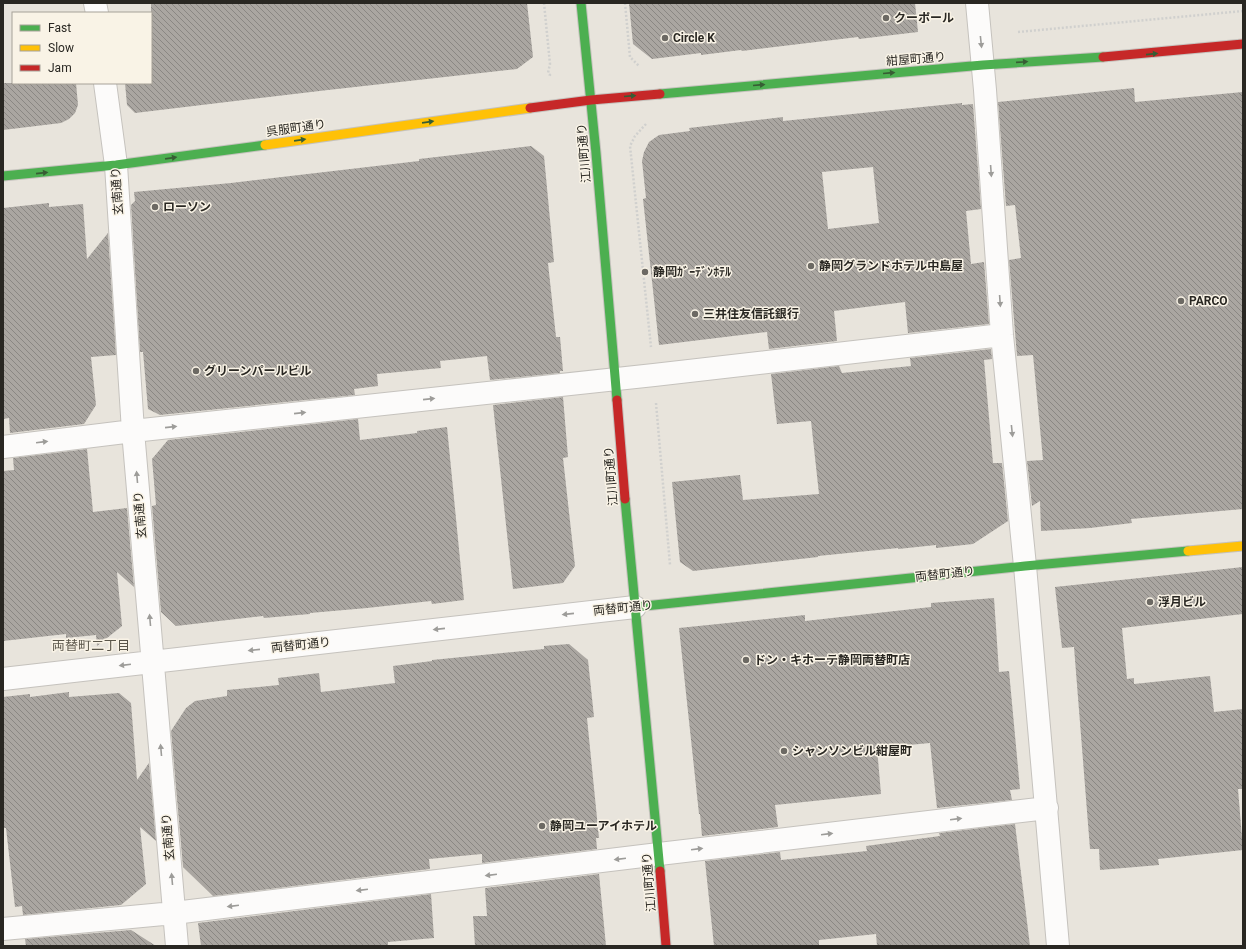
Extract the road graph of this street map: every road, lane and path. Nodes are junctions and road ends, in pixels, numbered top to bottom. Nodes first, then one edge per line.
1 (581, 3) edge
2 (625, 3) edge
3 (977, 3) edge
4 (1243, 11) edge
5 (980, 35) junction
6 (1243, 44) edge
7 (983, 65) junction
8 (643, 66) dead end
9 (105, 84) edge
10 (591, 100) junction
11 (650, 122) dead end
12 (116, 165) junction
13 (3, 176) edge
14 (1002, 335) junction
15 (654, 375) junction
16 (615, 379) junction
17 (133, 431) junction
18 (3, 447) edge
19 (1243, 546) edge
20 (670, 565) dead end
21 (1025, 566) junction
22 (635, 607) junction
23 (153, 662) junction
24 (3, 679) edge
25 (1047, 808) junction
26 (659, 854) junction
27 (174, 913) junction
28 (3, 930) edge
29 (177, 946) edge
30 (666, 946) edge
31 (1058, 946) edge

1 - 10 street, 江川町通り
2 - 8 path
3 - 5 street
4 - 5 path
5 -> 7 street
7 -> 6 street, 紺屋町通り
10 -> 7 street, 紺屋町通り
7 -> 14 street
9 - 12 street, 玄南通り
12 -> 10 street, 呉服町通り
10 - 16 street, 江川町通り
11 - 15 path
13 -> 12 street, 呉服町通り
12 - 17 street, 玄南通り
14 - 15 street
14 -> 21 street
15 - 16 street
15 - 20 path
17 -> 16 street
16 - 22 street, 江川町通り
18 -> 17 street
23 -> 17 street, 玄南通り
19 - 21 street, 両替町通り
21 - 22 street, 両替町通り
21 - 25 street
22 -> 23 street, 両替町通り
22 - 26 street, 江川町通り
23 -> 24 street, 両替町通り
27 -> 23 street, 玄南通り
26 -> 25 street
25 - 31 street
26 -> 27 street
26 - 30 street, 江川町通り
27 - 28 street
27 - 29 street, 玄南通り

